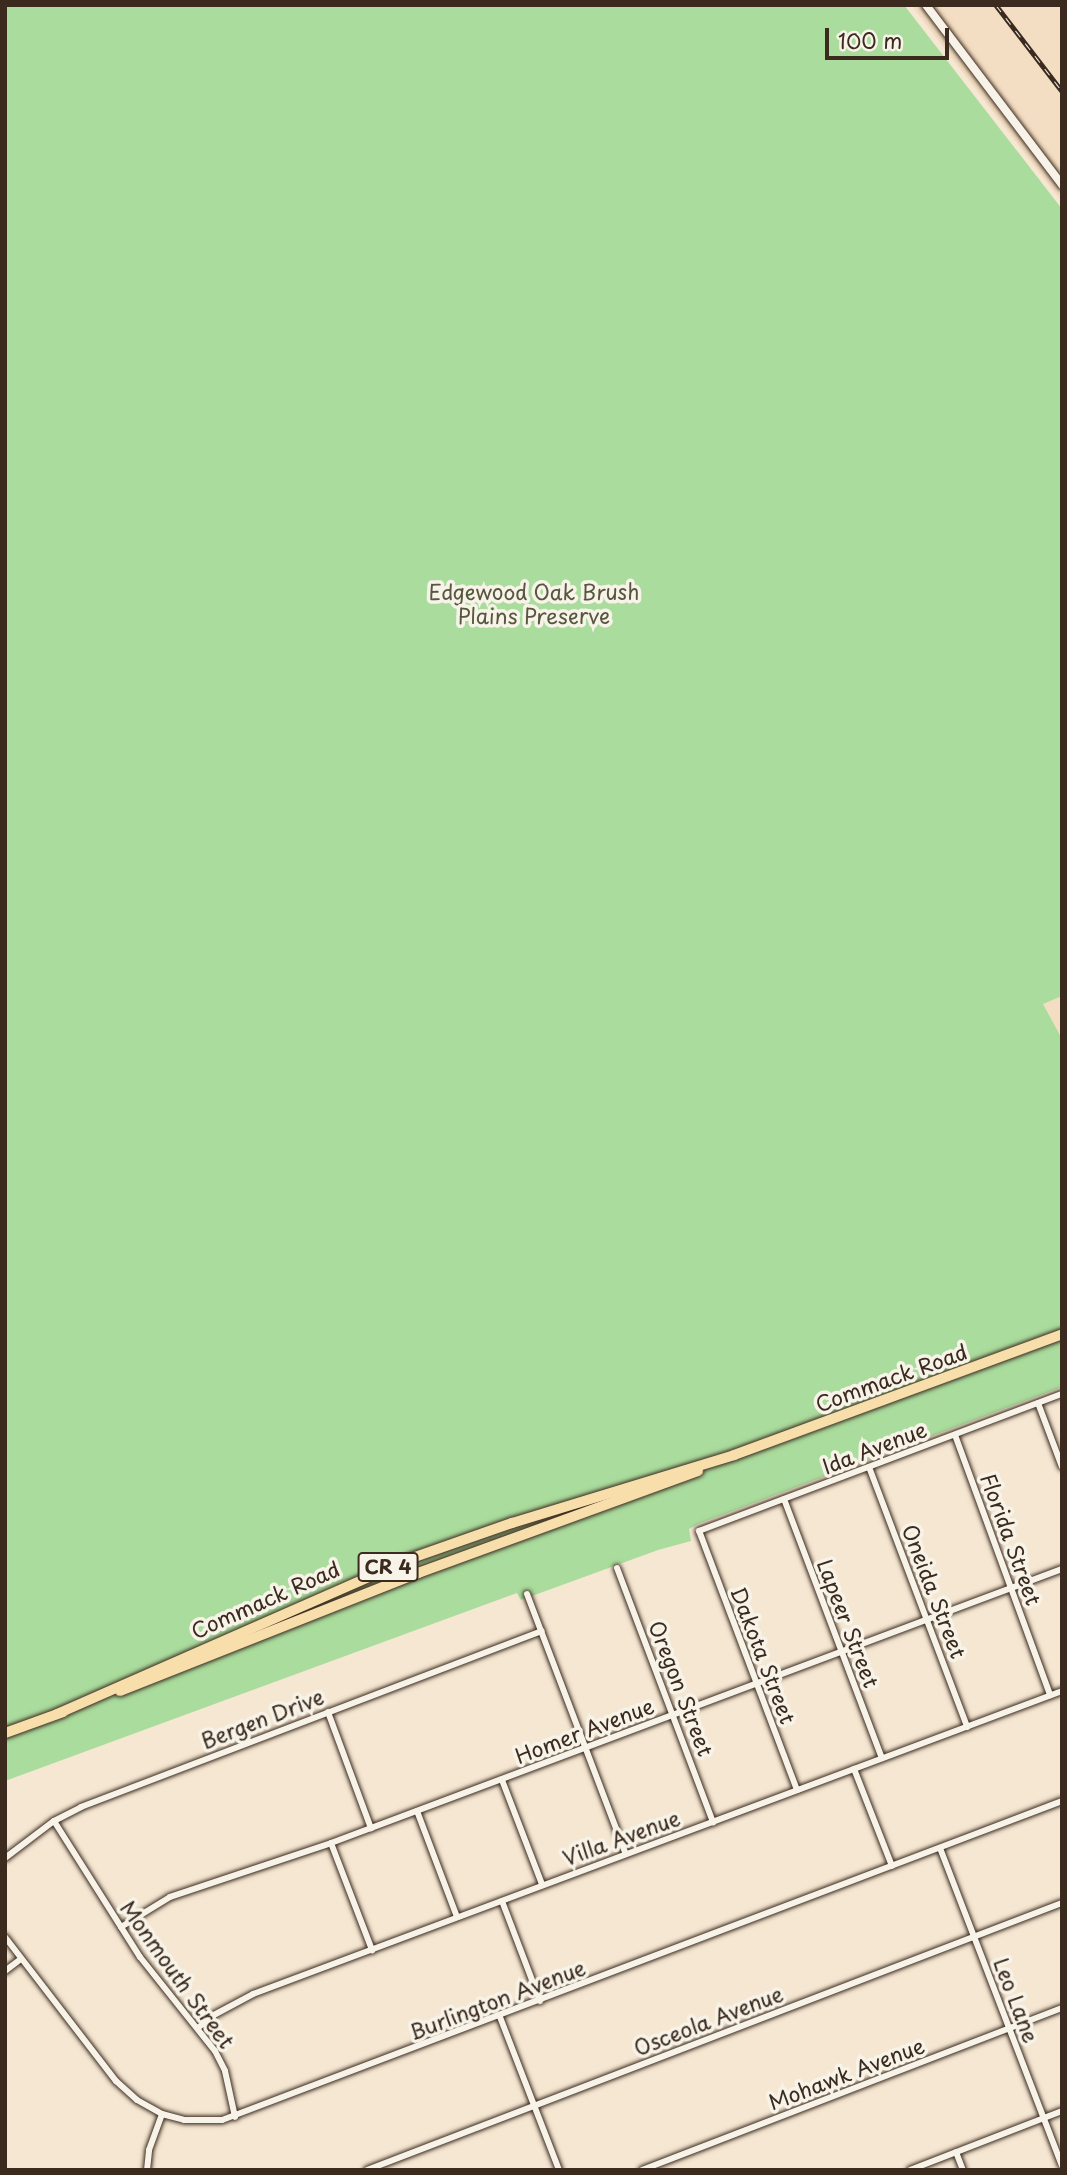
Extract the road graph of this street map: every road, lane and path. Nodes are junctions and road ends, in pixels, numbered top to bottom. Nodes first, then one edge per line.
1 (926, 5) edge
2 (1062, 185) edge
3 (1062, 1334) edge
4 (1062, 1394) edge
5 (1038, 1403) junction
6 (955, 1435) junction
7 (734, 1455) junction
8 (869, 1467) junction
9 (1062, 1467) edge
10 (784, 1499) junction
11 (699, 1531) joint
12 (617, 1568) dead end
13 (1062, 1569) edge
14 (1012, 1588) junction
15 (527, 1594) dead end
16 (927, 1620) junction
17 (541, 1631) junction
18 (842, 1652) junction
19 (757, 1685) junction
20 (1062, 1691) edge
21 (1050, 1695) junction
22 (328, 1712) junction
23 (57, 1714) junction
24 (674, 1716) junction
25 (967, 1727) junction
26 (5, 1733) edge
27 (587, 1748) junction
28 (882, 1758) junction
29 (854, 1769) junction
30 (502, 1780) junction
31 (797, 1790) junction
32 (1062, 1801) edge
33 (417, 1811) junction
34 (54, 1821) junction
35 (713, 1822) junction
36 (371, 1828) junction
37 (331, 1843) junction
38 (940, 1848) junction
39 (626, 1854) junction
40 (5, 1858) edge
41 (891, 1866) junction
42 (542, 1884) junction
43 (502, 1901) junction
44 (1062, 1903) edge
45 (457, 1917) junction
46 (121, 1927) junction
47 (5, 1937) edge
48 (974, 1937) junction
49 (372, 1950) junction
50 (21, 1959) junction
51 (5, 1971) edge
52 (540, 2001) junction
53 (1062, 2008) edge
54 (500, 2017) junction
55 (200, 2027) junction
56 (1009, 2028) junction
57 (534, 2105) junction
58 (1062, 2111) edge
59 (162, 2114) junction
60 (235, 2118) junction
61 (1044, 2118) junction
62 (956, 2152) junction
63 (1062, 2165) edge
64 (147, 2170) edge
65 (367, 2170) edge
66 (559, 2170) edge
67 (642, 2170) edge
68 (910, 2170) edge
69 (963, 2170) edge

1 - 2 street
3 - 7 main road, Commack Road / CR 4
4 - 5 street, Ida Avenue
5 - 6 street, Ida Avenue
5 - 9 street
6 - 8 street, Ida Avenue
6 - 14 street, Florida Street
7 - 23 main road, Commack Road / CR 4
7 - 23 main road, Commack Road / CR 4
8 - 10 street, Ida Avenue
8 - 16 street, Oneida Street
10 - 11 street, Ida Avenue
10 - 18 street, Lapeer Street
11 - 19 street, Dakota Street
12 - 24 street, Oregon Street
13 - 14 street, Homer Avenue
14 - 16 street, Homer Avenue
14 - 21 street, Florida Street
15 - 17 street
16 - 18 street, Homer Avenue
16 - 25 street, Oneida Street
17 - 22 street, Bergen Drive
17 - 27 street
18 - 19 street, Homer Avenue
18 - 28 street, Lapeer Street
19 - 24 street, Homer Avenue
19 - 31 street, Dakota Street
20 - 21 street, Villa Avenue
21 - 25 street, Villa Avenue
22 - 34 street, Bergen Drive
22 - 36 street
23 - 26 main road, Commack Road / CR 4
24 - 27 street, Homer Avenue
24 - 35 street, Oregon Street
25 - 28 street, Villa Avenue
27 - 30 street, Homer Avenue
27 - 39 street
28 - 29 street, Villa Avenue
29 - 31 street, Villa Avenue
29 - 41 street
30 - 33 street, Homer Avenue
30 - 42 street
31 - 35 street, Villa Avenue
32 - 38 street, Burlington Avenue
33 - 36 street, Homer Avenue
33 - 45 street
34 - 40 street, Bergen Drive
34 - 46 street, Monmouth Street
35 - 39 street, Villa Avenue
36 - 37 street, Homer Avenue
37 - 46 street, Homer Avenue
37 - 49 street
38 - 41 street, Burlington Avenue
38 - 48 street, Leo Lane
39 - 42 street, Villa Avenue
41 - 52 street, Burlington Avenue
42 - 43 street, Villa Avenue
43 - 45 street, Villa Avenue
43 - 52 street
44 - 48 street, Osceola Avenue
45 - 49 street, Villa Avenue
46 - 55 street, Monmouth Street
47 - 50 street, Burlington Avenue
48 - 56 street, Leo Lane
48 - 57 street, Osceola Avenue
49 - 55 street, Villa Avenue
50 - 51 street
50 - 59 street, Burlington Avenue
52 - 54 street, Burlington Avenue
53 - 56 street, Mohawk Avenue
54 - 57 street
54 - 60 street, Burlington Avenue
55 - 60 street, Monmouth Street
56 - 61 street, Leo Lane
56 - 67 street, Mohawk Avenue
57 - 65 street, Osceola Avenue
57 - 66 street
58 - 61 street
59 - 60 street, Burlington Avenue
59 - 64 street
61 - 62 street
61 - 63 street, Leo Lane
62 - 68 street
62 - 69 street

